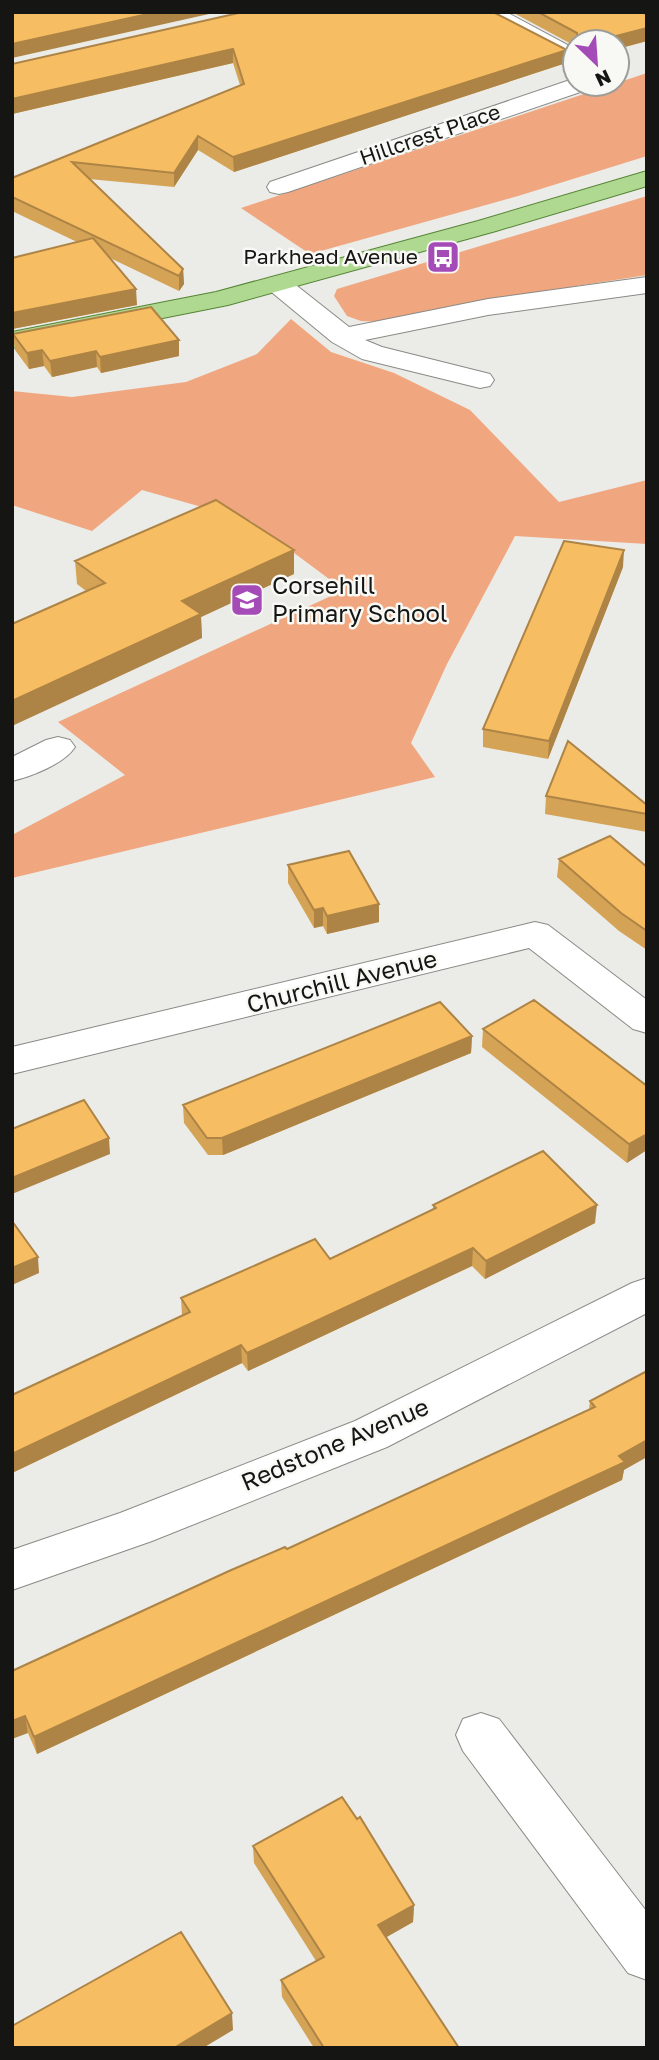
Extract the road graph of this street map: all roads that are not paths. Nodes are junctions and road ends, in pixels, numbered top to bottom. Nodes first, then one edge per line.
1 (489, 12) edge
2 (561, 51) edge
3 (561, 91) edge
4 (647, 178) edge
5 (279, 187) dead end
6 (278, 284) junction
7 (647, 285) edge
8 (342, 336) junction
9 (12, 340) edge
10 (480, 380) dead end
11 (58, 747) dead end
12 (12, 771) edge
13 (647, 1020) edge
14 (12, 1061) edge
15 (647, 1294) edge
16 (12, 1570) edge
17 (481, 1735) dead end
18 (647, 1955) edge

1 - 2 street
3 - 5 street, Hillcrest Place
4 - 6 main road
6 - 8 street
6 - 9 main road
7 - 8 street
8 - 10 street
11 - 12 street
13 - 14 street, Churchill Avenue
15 - 16 street, Redstone Avenue
17 - 18 street

